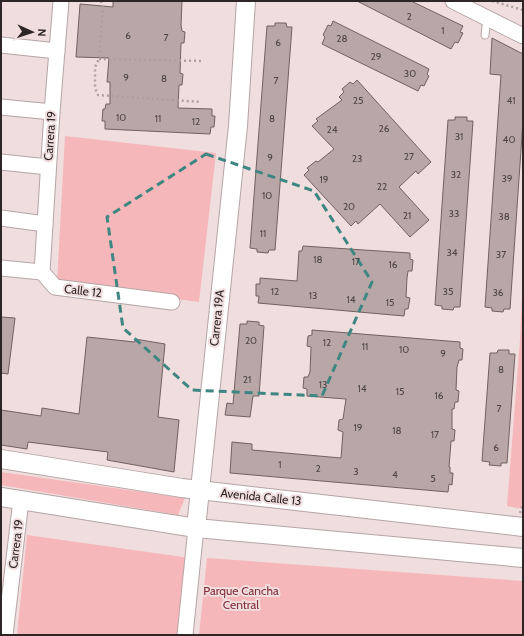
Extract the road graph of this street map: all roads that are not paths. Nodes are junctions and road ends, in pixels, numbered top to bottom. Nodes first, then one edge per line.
1 (61, 1) edge
2 (246, 1) edge
3 (453, 1) edge
4 (487, 18) junction
5 (485, 34) dead end
6 (523, 36) edge
7 (1, 45) edge
8 (57, 51) junction
9 (1, 107) edge
10 (52, 112) junction
11 (1, 162) edge
12 (48, 167) junction
13 (1, 218) edge
14 (45, 224) junction
15 (1, 268) edge
16 (42, 272) junction
17 (172, 302) dead end
18 (1, 459) edge
19 (200, 490) junction
20 (1, 497) edge
21 (21, 500) junction
22 (523, 527) edge
23 (196, 528) junction
24 (523, 558) edge
25 (5, 635) edge
26 (185, 635) edge

1 - 8 street, Carrera 19
2 - 19 street, Carrera 19A
3 - 4 street
4 - 5 lane
4 - 6 street
7 - 8 street
8 - 10 street, Carrera 19
9 - 10 street
10 - 12 street, Carrera 19
11 - 12 street
12 - 14 street, Carrera 19
13 - 14 street
14 - 16 street, Carrera 19
15 - 16 street
16 - 17 street, Calle 12
18 - 19 street, Avenida Calle 13
19 - 22 street, Avenida Calle 13
19 - 23 street, Carrera 19A
20 - 21 street
21 - 23 street
21 - 25 street, Carrera 19
23 - 24 street
23 - 26 street, Carrera 19A

